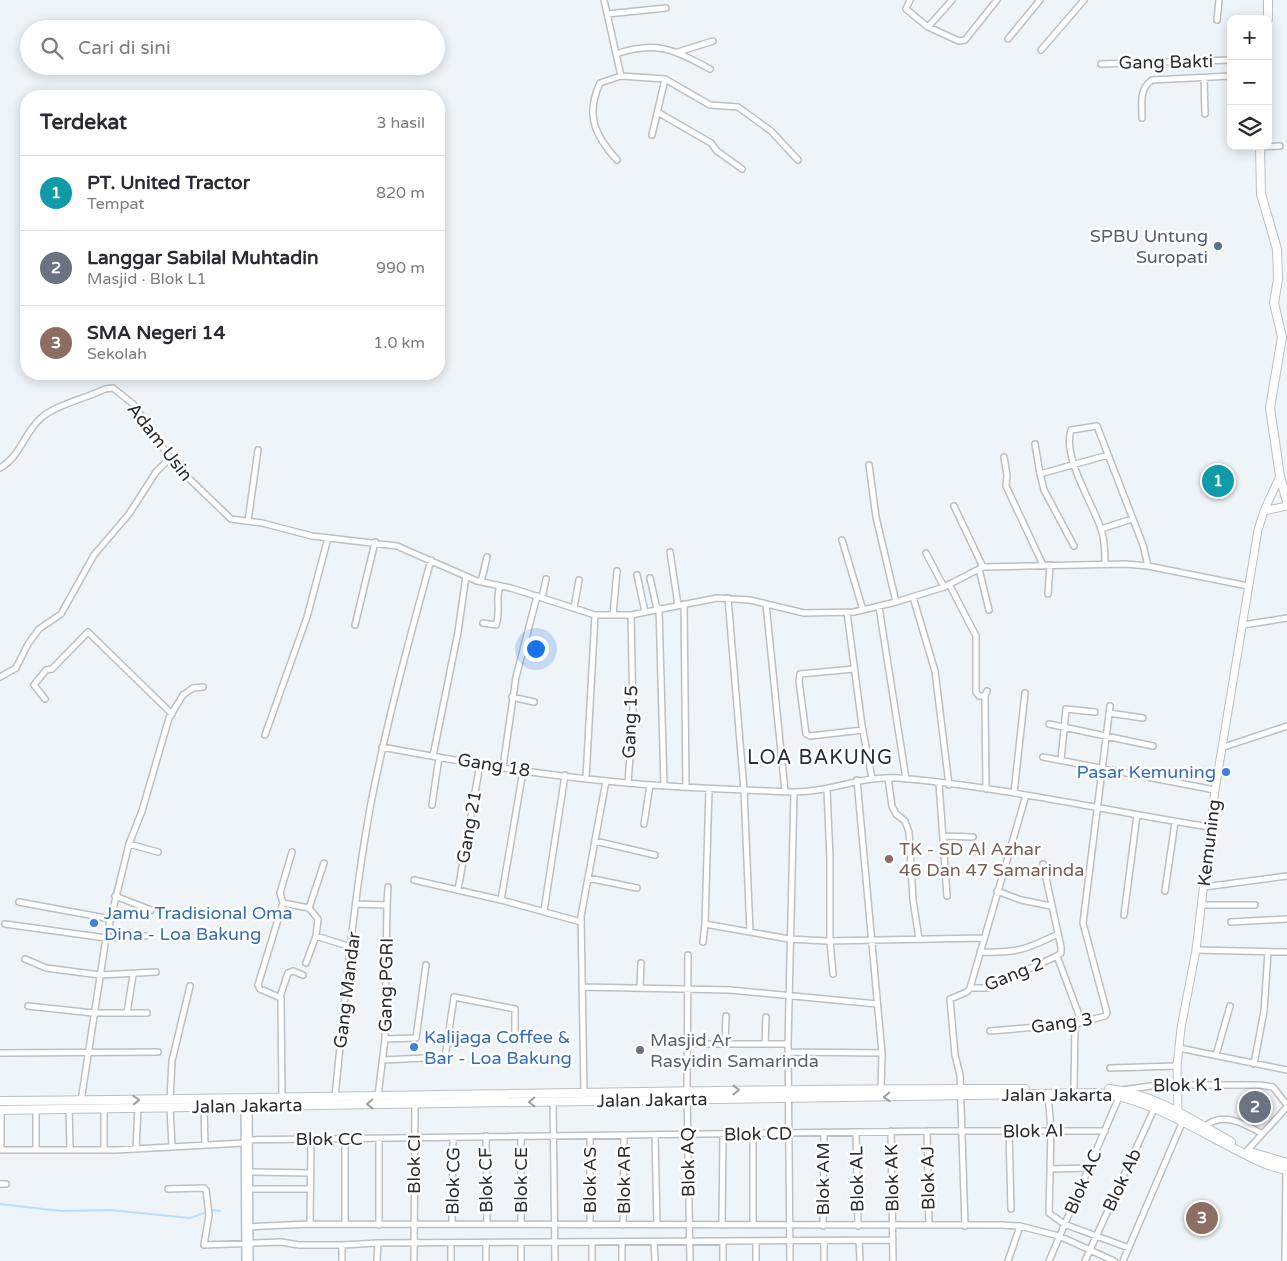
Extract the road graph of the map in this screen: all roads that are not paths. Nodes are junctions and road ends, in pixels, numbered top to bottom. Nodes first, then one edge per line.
1 (604, 0) edge
2 (910, 0) edge
3 (952, 0) edge
4 (997, 0) edge
5 (1040, 0) edge
6 (1084, 0) edge
7 (1219, 0) edge
8 (1268, 0) edge
9 (666, 8) dead end
10 (606, 14) junction
11 (1268, 15) edge
12 (1217, 20) dead end
13 (928, 27) junction
14 (1008, 39) dead end
15 (713, 41) dead end
16 (1041, 50) dead end
17 (678, 52) junction
18 (616, 54) junction
19 (1227, 60) edge
20 (1101, 64) dead end
21 (710, 70) dead end
22 (621, 76) junction
23 (1227, 76) edge
24 (1204, 78) junction
25 (664, 79) junction
26 (659, 113) junction
27 (1205, 114) dead end
28 (1142, 118) dead end
29 (652, 135) dead end
30 (1272, 146) edge
31 (1280, 146) dead end
32 (1260, 150) edge
33 (617, 160) dead end
34 (798, 160) dead end
35 (742, 169) dead end
36 (1035, 444) dead end
37 (258, 450) dead end
38 (1108, 455) junction
39 (1004, 457) dead end
40 (170, 458) junction
41 (869, 465) dead end
42 (1075, 465) junction
43 (0, 468) edge
44 (1040, 474) junction
45 (1280, 476) junction
46 (1287, 504) edge
47 (954, 506) dead end
48 (1264, 511) junction
49 (1132, 519) junction
50 (248, 521) junction
51 (1101, 529) junction
52 (328, 538) junction
53 (842, 540) dead end
54 (374, 542) junction
55 (1074, 546) dead end
56 (670, 552) dead end
57 (926, 553) dead end
58 (487, 557) dead end
59 (431, 560) junction
60 (1105, 564) junction
61 (1050, 565) junction
62 (1043, 566) junction
63 (1148, 566) junction
64 (981, 568) junction
65 (617, 570) dead end
66 (637, 575) dead end
67 (466, 576) junction
68 (650, 578) dead end
69 (546, 579) dead end
70 (579, 580) dead end
71 (481, 582) junction
72 (947, 585) junction
73 (500, 586) junction
74 (1248, 586) junction
75 (1048, 594) dead end
76 (539, 597) junction
77 (913, 597) junction
78 (728, 598) junction
79 (896, 602) junction
80 (766, 604) junction
81 (681, 605) junction
82 (879, 607) junction
83 (574, 608) junction
84 (658, 609) junction
85 (863, 610) junction
86 (989, 610) dead end
87 (645, 612) junction
88 (847, 612) junction
89 (595, 615) junction
90 (612, 615) junction
91 (631, 615) junction
92 (1287, 618) edge
93 (483, 623) dead end
94 (355, 625) dead end
95 (1243, 625) junction
96 (854, 670) junction
97 (0, 677) edge
98 (203, 687) dead end
99 (1025, 693) dead end
100 (512, 697) junction
101 (45, 699) dead end
102 (534, 702) dead end
103 (1110, 706) dead end
104 (1095, 712) dead end
105 (1109, 713) junction
106 (172, 714) junction
107 (1143, 718) dead end
108 (1049, 724) dead end
109 (1063, 726) junction
110 (1287, 726) edge
111 (863, 730) junction
112 (265, 734) dead end
113 (1105, 734) junction
114 (1153, 746) dead end
115 (382, 747) junction
116 (1224, 747) junction
117 (432, 756) junction
118 (439, 757) junction
119 (1043, 758) dead end
120 (1061, 760) junction
121 (480, 764) junction
122 (503, 767) junction
123 (1102, 768) junction
124 (523, 771) junction
125 (565, 775) junction
126 (586, 778) junction
127 (872, 778) junction
128 (888, 778) junction
129 (906, 779) junction
130 (857, 780) junction
131 (606, 781) junction
132 (628, 783) junction
133 (939, 783) junction
134 (650, 785) junction
135 (949, 785) junction
136 (664, 786) junction
137 (686, 787) junction
138 (709, 789) junction
139 (986, 789) junction
140 (744, 790) junction
141 (827, 790) junction
142 (1215, 790) junction
143 (785, 791) junction
144 (794, 792) junction
145 (1014, 793) junction
146 (1026, 795) junction
147 (432, 805) dead end
148 (1097, 808) junction
149 (1137, 815) junction
150 (1175, 822) junction
151 (644, 824) dead end
152 (1210, 827) junction
153 (944, 836) junction
154 (973, 837) dead end
155 (595, 841) junction
156 (130, 844) junction
157 (158, 852) dead end
158 (292, 852) dead end
159 (655, 855) dead end
160 (324, 863) dead end
161 (1044, 864) dead end
162 (1287, 876) edge
163 (588, 878) junction
164 (414, 880) dead end
165 (388, 887) dead end
166 (1204, 887) junction
167 (637, 888) dead end
168 (458, 890) junction
169 (997, 891) junction
170 (1165, 891) dead end
171 (115, 896) junction
172 (947, 896) dead end
173 (501, 900) junction
174 (20, 902) dead end
175 (283, 903) junction
176 (356, 904) junction
177 (387, 905) junction
178 (1201, 905) junction
179 (1051, 906) junction
180 (1255, 906) dead end
181 (309, 908) junction
182 (151, 910) dead end
183 (544, 910) junction
184 (1124, 915) dead end
185 (110, 919) junction
186 (1287, 919) edge
187 (581, 922) junction
188 (1231, 922) dead end
189 (5, 924) dead end
190 (705, 924) junction
191 (750, 932) junction
192 (1058, 934) junction
193 (146, 936) dead end
194 (316, 936) junction
195 (106, 938) junction
196 (983, 938) junction
197 (788, 939) junction
198 (919, 939) junction
199 (870, 940) junction
200 (830, 941) junction
201 (703, 942) dead end
202 (351, 947) junction
203 (1196, 950) junction
204 (980, 952) junction
205 (1268, 952) junction
206 (1287, 952) edge
207 (688, 955) dead end
208 (1057, 956) junction
209 (25, 959) dead end
210 (306, 963) dead end
211 (641, 964) dead end
212 (426, 965) dead end
213 (156, 972) dead end
214 (833, 974) dead end
215 (100, 975) junction
216 (132, 975) junction
217 (303, 975) dead end
218 (190, 986) dead end
219 (582, 987) junction
220 (640, 987) junction
221 (688, 988) junction
222 (970, 988) junction
223 (280, 997) junction
224 (788, 997) junction
225 (877, 1004) junction
226 (28, 1006) dead end
227 (1230, 1006) dead end
228 (93, 1013) junction
229 (127, 1013) junction
230 (147, 1013) dead end
231 (726, 1016) dead end
232 (766, 1017) dead end
233 (1082, 1023) junction
234 (1075, 1024) junction
235 (990, 1031) dead end
236 (385, 1039) junction
237 (515, 1040) dead end
238 (687, 1044) junction
239 (725, 1044) junction
240 (765, 1044) junction
241 (788, 1044) junction
242 (1179, 1048) junction
243 (87, 1052) junction
244 (158, 1052) dead end
245 (788, 1052) junction
246 (882, 1052) junction
247 (0, 1053) edge
248 (1216, 1055) junction
249 (384, 1060) junction
250 (1254, 1064) junction
251 (1177, 1066) junction
252 (1110, 1068) dead end
253 (1287, 1070) edge
254 (1177, 1085) junction
255 (882, 1089) junction
256 (1074, 1089) junction
257 (687, 1091) junction
258 (584, 1092) junction
259 (960, 1092) junction
260 (1122, 1093) junction
261 (788, 1094) junction
262 (1048, 1094) junction
263 (378, 1096) junction
264 (335, 1097) junction
265 (553, 1097) junction
266 (282, 1098) junction
267 (414, 1100) junction
268 (687, 1100) junction
269 (0, 1101) edge
270 (81, 1101) junction
271 (247, 1102) junction
272 (170, 1103) junction
273 (204, 1106) junction
274 (1287, 1106) edge
275 (36, 1108) junction
276 (69, 1108) junction
277 (104, 1108) junction
278 (138, 1108) junction
279 (1154, 1109) junction
280 (1, 1110) edge
281 (1177, 1113) junction
282 (1182, 1123) junction
283 (1204, 1127) junction
284 (1051, 1130) junction
285 (891, 1131) junction
286 (927, 1131) junction
287 (962, 1131) junction
288 (1105, 1131) junction
289 (824, 1132) junction
290 (856, 1132) junction
291 (1008, 1132) junction
292 (1261, 1133) junction
293 (788, 1134) junction
294 (624, 1135) junction
295 (655, 1135) junction
296 (688, 1135) junction
297 (723, 1135) junction
298 (753, 1135) junction
299 (486, 1136) junction
300 (521, 1136) junction
301 (554, 1136) junction
302 (590, 1136) junction
303 (453, 1137) junction
304 (414, 1138) junction
305 (311, 1139) junction
306 (345, 1139) junction
307 (379, 1139) junction
308 (246, 1141) junction
309 (205, 1145) junction
310 (172, 1147) junction
311 (70, 1148) junction
312 (36, 1149) junction
313 (104, 1149) junction
314 (136, 1149) junction
315 (1, 1150) edge
316 (1245, 1152) junction
317 (1287, 1167) edge
318 (1089, 1168) junction
319 (1050, 1169) junction
320 (250, 1172) junction
321 (311, 1173) junction
322 (0, 1184) edge
323 (6, 1184) dead end
324 (168, 1189) dead end
325 (250, 1189) junction
326 (310, 1189) junction
327 (1011, 1209) dead end
328 (310, 1224) junction
329 (345, 1224) junction
330 (452, 1224) junction
331 (487, 1224) junction
332 (521, 1224) junction
333 (722, 1224) junction
334 (753, 1224) junction
335 (379, 1225) junction
336 (590, 1225) junction
337 (623, 1225) junction
338 (657, 1225) junction
339 (1064, 1225) junction
340 (823, 1226) junction
341 (858, 1226) junction
342 (929, 1226) junction
343 (965, 1226) junction
344 (1020, 1226) junction
345 (554, 1227) junction
346 (790, 1227) junction
347 (893, 1227) junction
348 (415, 1228) junction
349 (690, 1228) junction
350 (247, 1230) junction
351 (1060, 1234) junction
352 (1096, 1237) junction
353 (893, 1239) junction
354 (690, 1240) junction
355 (247, 1241) junction
356 (414, 1241) junction
357 (790, 1241) junction
358 (860, 1241) junction
359 (555, 1242) junction
360 (622, 1242) junction
361 (654, 1242) junction
362 (723, 1242) junction
363 (756, 1242) junction
364 (824, 1242) junction
365 (378, 1243) junction
366 (451, 1243) junction
367 (486, 1243) junction
368 (521, 1243) junction
369 (592, 1243) junction
370 (342, 1245) junction
371 (1128, 1250) junction
372 (1090, 1251) junction
373 (1285, 1257) edge
374 (245, 1261) edge
375 (250, 1261) edge
376 (342, 1261) edge
377 (377, 1261) edge
378 (414, 1261) edge
379 (451, 1261) edge
380 (486, 1261) edge
381 (521, 1261) edge
382 (556, 1261) edge
383 (592, 1261) edge
384 (622, 1261) edge
385 (655, 1261) edge
386 (690, 1261) edge
387 (723, 1261) edge
388 (756, 1261) edge
389 (790, 1261) edge
390 (824, 1261) edge
391 (860, 1261) edge
392 (893, 1261) edge
393 (1008, 1261) edge
394 (1049, 1261) edge
395 (1085, 1261) edge
396 (1114, 1261) edge
397 (1123, 1261) edge

1 - 10 street
2 - 13 street
3 - 13 street
4 - 13 street
5 - 14 street
6 - 16 street
7 - 12 street
8 - 11 main road
9 - 10 street
10 - 18 street
15 - 17 street
17 - 18 street
17 - 21 street
18 - 22 street
19 - 20 street, Gang Bakti
22 - 25 street
22 - 33 street
23 - 24 street
24 - 27 street
24 - 28 street
25 - 26 street
25 - 34 street
26 - 29 street
26 - 35 street
30 - 31 street
32 - 45 main road
36 - 44 street
37 - 50 street
38 - 42 street
38 - 42 street
38 - 49 street
39 - 62 street
40 - 43 street, Adam Usin
40 - 50 street, Adam Usin
40 - 97 street
41 - 79 street
42 - 44 street
42 - 51 street
44 - 55 street
45 - 46 main road
45 - 48 street, Kemuning
46 - 48 street
47 - 64 street
48 - 74 street, Kemuning
49 - 51 street
49 - 63 street
50 - 52 street, Adam Usin
51 - 60 street
52 - 54 street, Adam Usin
52 - 112 street
53 - 85 street
54 - 59 street, Adam Usin
54 - 94 street
56 - 81 street
57 - 72 street
58 - 71 street
59 - 67 street, Adam Usin
59 - 115 street, Gang Mandar
60 - 61 street
60 - 63 street
61 - 62 street
61 - 75 street
62 - 64 street
63 - 74 street
64 - 72 street, Adam Usin
64 - 86 street
65 - 90 street
66 - 87 street
67 - 71 street, Adam Usin
67 - 117 street
68 - 84 street
69 - 76 street
70 - 83 street
71 - 73 street, Adam Usin
72 - 77 street, Adam Usin
72 - 139 street
73 - 76 street, Adam Usin
73 - 93 street
74 - 95 street, Kemuning
76 - 83 street, Adam Usin
76 - 100 street
77 - 79 street, Adam Usin
77 - 135 street
78 - 80 street, Adam Usin
78 - 81 street, Adam Usin
78 - 140 street
79 - 82 street, Adam Usin
80 - 88 street, Adam Usin
80 - 143 street
81 - 84 street, Adam Usin
81 - 137 street
82 - 85 street, Adam Usin
82 - 129 street
83 - 89 street, Adam Usin
84 - 87 street, Adam Usin
84 - 136 street
85 - 88 street, Adam Usin
87 - 91 street, Adam Usin
88 - 96 street
89 - 90 street, Adam Usin
89 - 126 street
90 - 91 street, Adam Usin
91 - 132 street, Gang 15
92 - 95 street
95 - 116 street, Kemuning
96 - 111 street
96 - 111 street
98 - 106 street
99 - 145 street
100 - 102 street
100 - 122 street
101 - 106 street
103 - 105 street
104 - 109 street
105 - 107 street
105 - 113 street
106 - 156 street
108 - 109 street
109 - 113 street
109 - 120 street
110 - 116 street
111 - 127 street
113 - 114 street
113 - 123 street
115 - 117 street, Gang 18
115 - 176 street, Gang Mandar
116 - 142 street, Kemuning
117 - 118 street, Gang 18
118 - 121 street, Gang 18
118 - 147 street
119 - 120 street
120 - 123 street
121 - 122 street, Gang 18
121 - 168 street, Gang 21
122 - 124 street, Gang 18
123 - 142 street
123 - 148 street
124 - 125 street, Gang 18
124 - 173 street
125 - 126 street, Gang 18
125 - 183 street
126 - 131 street, Gang 18
127 - 128 street, Gang 18
127 - 130 street, Gang 18
128 - 129 street, Gang 18
128 - 198 street
129 - 133 street, Gang 18
130 - 141 street, Gang 18
130 - 199 street
131 - 132 street, Gang 18
131 - 155 street
132 - 134 street, Gang 18
133 - 135 street, Gang 18
133 - 153 street
134 - 136 street, Gang 18
134 - 151 street
135 - 139 street, Gang 18
136 - 137 street, Gang 18
137 - 138 street, Gang 18
138 - 140 street, Gang 18
138 - 190 street
139 - 145 street, Gang 18
140 - 143 street, Gang 18
140 - 191 street
141 - 144 street, Gang 18
141 - 200 street
142 - 152 street, Kemuning
143 - 144 street, Gang 18
144 - 197 street
145 - 146 street, Gang 18
146 - 148 street, Gang 18
146 - 169 street
148 - 149 street, Gang 18
148 - 233 street, Gang 3
149 - 150 street, Gang 18
149 - 184 street
150 - 152 street, Gang 18
150 - 170 street
152 - 166 street, Kemuning
153 - 154 street
153 - 172 street
155 - 159 street
155 - 163 street
156 - 157 street
156 - 171 street
158 - 175 street
160 - 181 street
161 - 179 street
162 - 166 street
163 - 167 street
163 - 187 street
164 - 168 street
165 - 177 street, Gang PGRI
166 - 178 street, Kemuning
168 - 173 street
169 - 179 street
169 - 196 street
171 - 182 street
171 - 185 street
173 - 183 street
174 - 185 street
175 - 181 street
175 - 223 street
176 - 177 street
176 - 202 street, Gang Mandar
177 - 236 street, Gang PGRI
178 - 180 street
178 - 203 street, Kemuning
179 - 192 street
181 - 194 street
183 - 187 street
185 - 195 street
186 - 188 street
187 - 219 street
189 - 195 street
190 - 191 street
190 - 201 street
191 - 197 street
192 - 204 street
192 - 208 street
193 - 195 street
194 - 202 street
194 - 210 street
195 - 215 street
196 - 198 street
196 - 204 street
197 - 200 street
197 - 224 street
198 - 199 street
199 - 200 street
199 - 225 street
200 - 214 street
202 - 264 street, Gang Mandar
203 - 205 street
203 - 242 street, Kemuning
204 - 222 street
205 - 206 street
205 - 250 street
207 - 221 street, Blok AQ
208 - 222 street, Gang 2
208 - 233 street
209 - 215 street
211 - 220 street
212 - 236 street
213 - 216 street
215 - 216 street
215 - 228 street
216 - 229 street
217 - 223 street
218 - 272 street
219 - 220 street
219 - 258 street
220 - 221 street
221 - 224 street
221 - 238 street, Blok AQ
222 - 259 street
223 - 266 street
224 - 225 street
224 - 241 street
225 - 246 street
226 - 228 street
227 - 248 street
228 - 229 street
228 - 243 street
229 - 230 street
231 - 239 street
232 - 240 street
233 - 234 street, Gang 3
234 - 235 street, Gang 3
234 - 256 street
236 - 249 street, Gang PGRI
237 - 249 street
238 - 239 street
238 - 257 street, Blok AQ
239 - 240 street
240 - 241 street
241 - 245 street
242 - 248 street
242 - 251 street, Kemuning
243 - 244 street
243 - 247 street
243 - 270 street
245 - 246 street
245 - 261 street
246 - 255 street
248 - 250 street
249 - 263 street, Gang PGRI
250 - 253 street
251 - 252 street
251 - 254 street, Kemuning
254 - 260 street, Blok K 1
254 - 274 street, Blok K 1
254 - 281 street, Kemuning
255 - 259 main road, Jalan Jakarta
255 - 261 main road, Jalan Jakarta
256 - 259 main road, Jalan Jakarta
256 - 260 main road, Jalan Jakarta
257 - 258 main road, Jalan Jakarta
257 -> 261 main road, Jalan Jakarta
257 - 268 street, Blok AQ
258 - 265 main road, Jalan Jakarta
259 -> 261 main road, Jalan Jakarta
259 - 262 main road, Jalan Jakarta
259 - 287 street
260 - 262 main road, Jalan Jakarta
260 - 279 main road, Jalan Jakarta
260 - 281 main road, Jalan Jakarta
260 - 288 street, Blok AC
261 - 268 main road, Jalan Jakarta
261 - 293 street
262 - 284 street, Blok AC
263 - 264 main road, Jalan Jakarta
263 - 267 main road, Jalan Jakarta
264 - 266 main road, Jalan Jakarta
265 - 267 main road, Jalan Jakarta
265 - 268 main road, Jalan Jakarta
265 - 301 street
266 - 271 main road, Jalan Jakarta
267 -> 271 main road, Jalan Jakarta
267 - 304 street, Blok CI
268 - 296 street, Blok AQ
269 - 270 main road, Jalan Jakarta
270 -> 272 main road, Jalan Jakarta
271 - 272 main road, Jalan Jakarta
271 - 273 main road, Jalan Jakarta
271 - 308 street
272 - 273 main road, Jalan Jakarta
272 - 278 main road, Jalan Jakarta
272 - 310 street
273 - 309 street
274 - 292 street
275 - 276 main road, Jalan Jakarta
275 - 280 main road, Jalan Jakarta
275 - 312 street
276 - 277 main road, Jalan Jakarta
276 - 311 street
277 - 278 main road, Jalan Jakarta
277 - 313 street
278 - 314 street
279 - 282 main road, Jalan Jakarta
279 - 352 street, Blok Ab
280 - 315 street
281 - 282 street, Kemuning
281 - 283 main road, Jalan Jakarta
282 - 316 main road, Jalan Jakarta
282 - 371 street
283 - 292 street
283 - 316 main road, Jalan Jakarta
284 - 288 street, Blok AI
284 - 291 street, Blok AI
284 - 319 street, Blok AC
285 - 286 street, Blok CD
285 - 290 street, Blok CD
285 - 347 street, Blok AK
286 - 287 street, Blok CD
286 - 342 street, Blok AJ
287 - 291 street, Blok AI
287 - 343 street
288 - 318 street, Blok AC
289 - 290 street, Blok CD
289 - 293 street, Blok CD
289 - 340 street, Blok AM
290 - 341 street, Blok AL
291 - 327 street
292 - 316 street
293 - 298 street, Blok CD
293 - 346 street
294 - 295 street, Blok CD
294 - 302 street, Blok CD
294 - 337 street, Blok AR
295 - 296 street, Blok CD
295 - 338 street
296 - 297 street, Blok CD
296 - 349 street, Blok AQ
297 - 298 street, Blok CD
297 - 333 street
298 - 334 street
299 - 300 street, Blok CD
299 - 303 street, Blok CD
299 - 331 street, Blok CF
300 - 301 street, Blok CD
300 - 332 street, Blok CE
301 - 302 street, Blok CD
301 - 345 street
302 - 336 street, Blok AS
303 - 304 street, Blok CD
303 - 330 street, Blok CG
304 - 307 street, Blok CC
304 - 348 street, Blok CI
305 - 306 street, Blok CC
305 - 308 street, Blok CC
305 - 321 street
306 - 307 street, Blok CC
306 - 329 street
307 - 335 street
308 - 309 street, Blok CC
308 - 320 street
308 - 350 street
309 - 310 street, Blok CC
310 - 314 street, Blok CC
311 - 312 street, Blok CC
311 - 313 street, Blok CC
312 - 315 street, Blok CC
313 - 314 street, Blok CC
316 - 317 main road, Jalan Jakarta
317 - 373 street
318 - 319 street
318 - 339 street, Blok AC
319 - 339 street, Blok AC
320 - 321 street
320 - 325 street
321 - 326 street
322 - 323 street
324 - 355 street
325 - 326 street
325 - 350 street
326 - 328 street
328 - 329 street
328 - 350 street
329 - 335 street
330 - 331 street
330 - 348 street
331 - 332 street
332 - 345 street
333 - 334 street
333 - 349 street
334 - 346 street
335 - 348 street
336 - 337 street
336 - 345 street
337 - 338 street
338 - 349 street
339 - 351 street
339 - 352 street
340 - 341 street
340 - 346 street
341 - 347 street
342 - 343 street
342 - 347 street
343 - 344 street
344 - 351 street
344 - 393 street
345 - 359 street
346 - 357 street
347 - 353 street, Blok AK
348 - 356 street, Blok CI
349 - 354 street, Blok AQ
350 - 355 street
351 - 372 street
351 - 394 street
352 - 371 street
352 - 372 street, Blok Ab
353 - 358 street
353 - 392 street, Blok AK
354 - 361 street
354 - 362 street
354 - 386 street, Blok AQ
355 - 370 street
355 - 374 street
355 - 375 street
356 - 365 street
356 - 366 street
356 - 378 street, Blok CI
357 - 363 street
357 - 364 street
357 - 389 street
358 - 364 street
358 - 391 street
359 - 368 street
359 - 369 street
359 - 382 street
360 - 361 street
360 - 369 street
360 - 384 street
361 - 385 street
362 - 363 street
362 - 387 street
363 - 388 street
364 - 390 street
365 - 370 street
365 - 377 street
366 - 367 street
366 - 379 street
367 - 368 street
367 - 380 street
368 - 381 street
369 - 383 street
370 - 376 street
371 - 397 street
372 - 395 street, Blok Ab
372 - 396 street

